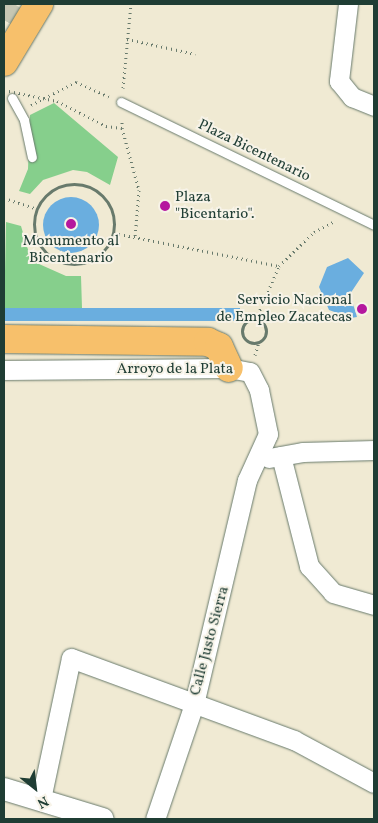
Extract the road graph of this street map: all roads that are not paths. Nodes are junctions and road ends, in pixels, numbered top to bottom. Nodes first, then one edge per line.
1 (39, 4) edge
2 (348, 4) edge
3 (4, 62) edge
4 (12, 98) dead end
5 (122, 102) road end
6 (374, 106) edge
7 (32, 157) dead end
8 (374, 225) edge
9 (4, 339) edge
10 (229, 368) junction
11 (4, 370) edge
12 (374, 450) edge
13 (281, 456) junction
14 (255, 461) junction
15 (374, 605) edge
16 (194, 704) junction
17 (374, 784) edge
18 (4, 789) edge
19 (4, 798) edge
20 (41, 799) junction
21 (74, 819) edge
22 (103, 819) edge
23 (155, 819) edge

1 - 3 main road
2 - 6 street
4 - 7 lane
5 - 8 lane, Plaza Bicentenario
9 - 10 main road
10 - 11 street, Arroyo de la Plata
10 - 14 street, Arroyo de la Plata
12 - 13 street
13 - 14 street
13 - 15 street
14 - 16 street, Calle Justo Sierra
16 - 17 street
16 - 20 street
16 - 23 street, Calle Justo Sierra
18 - 20 street
19 - 21 street
20 - 22 street

